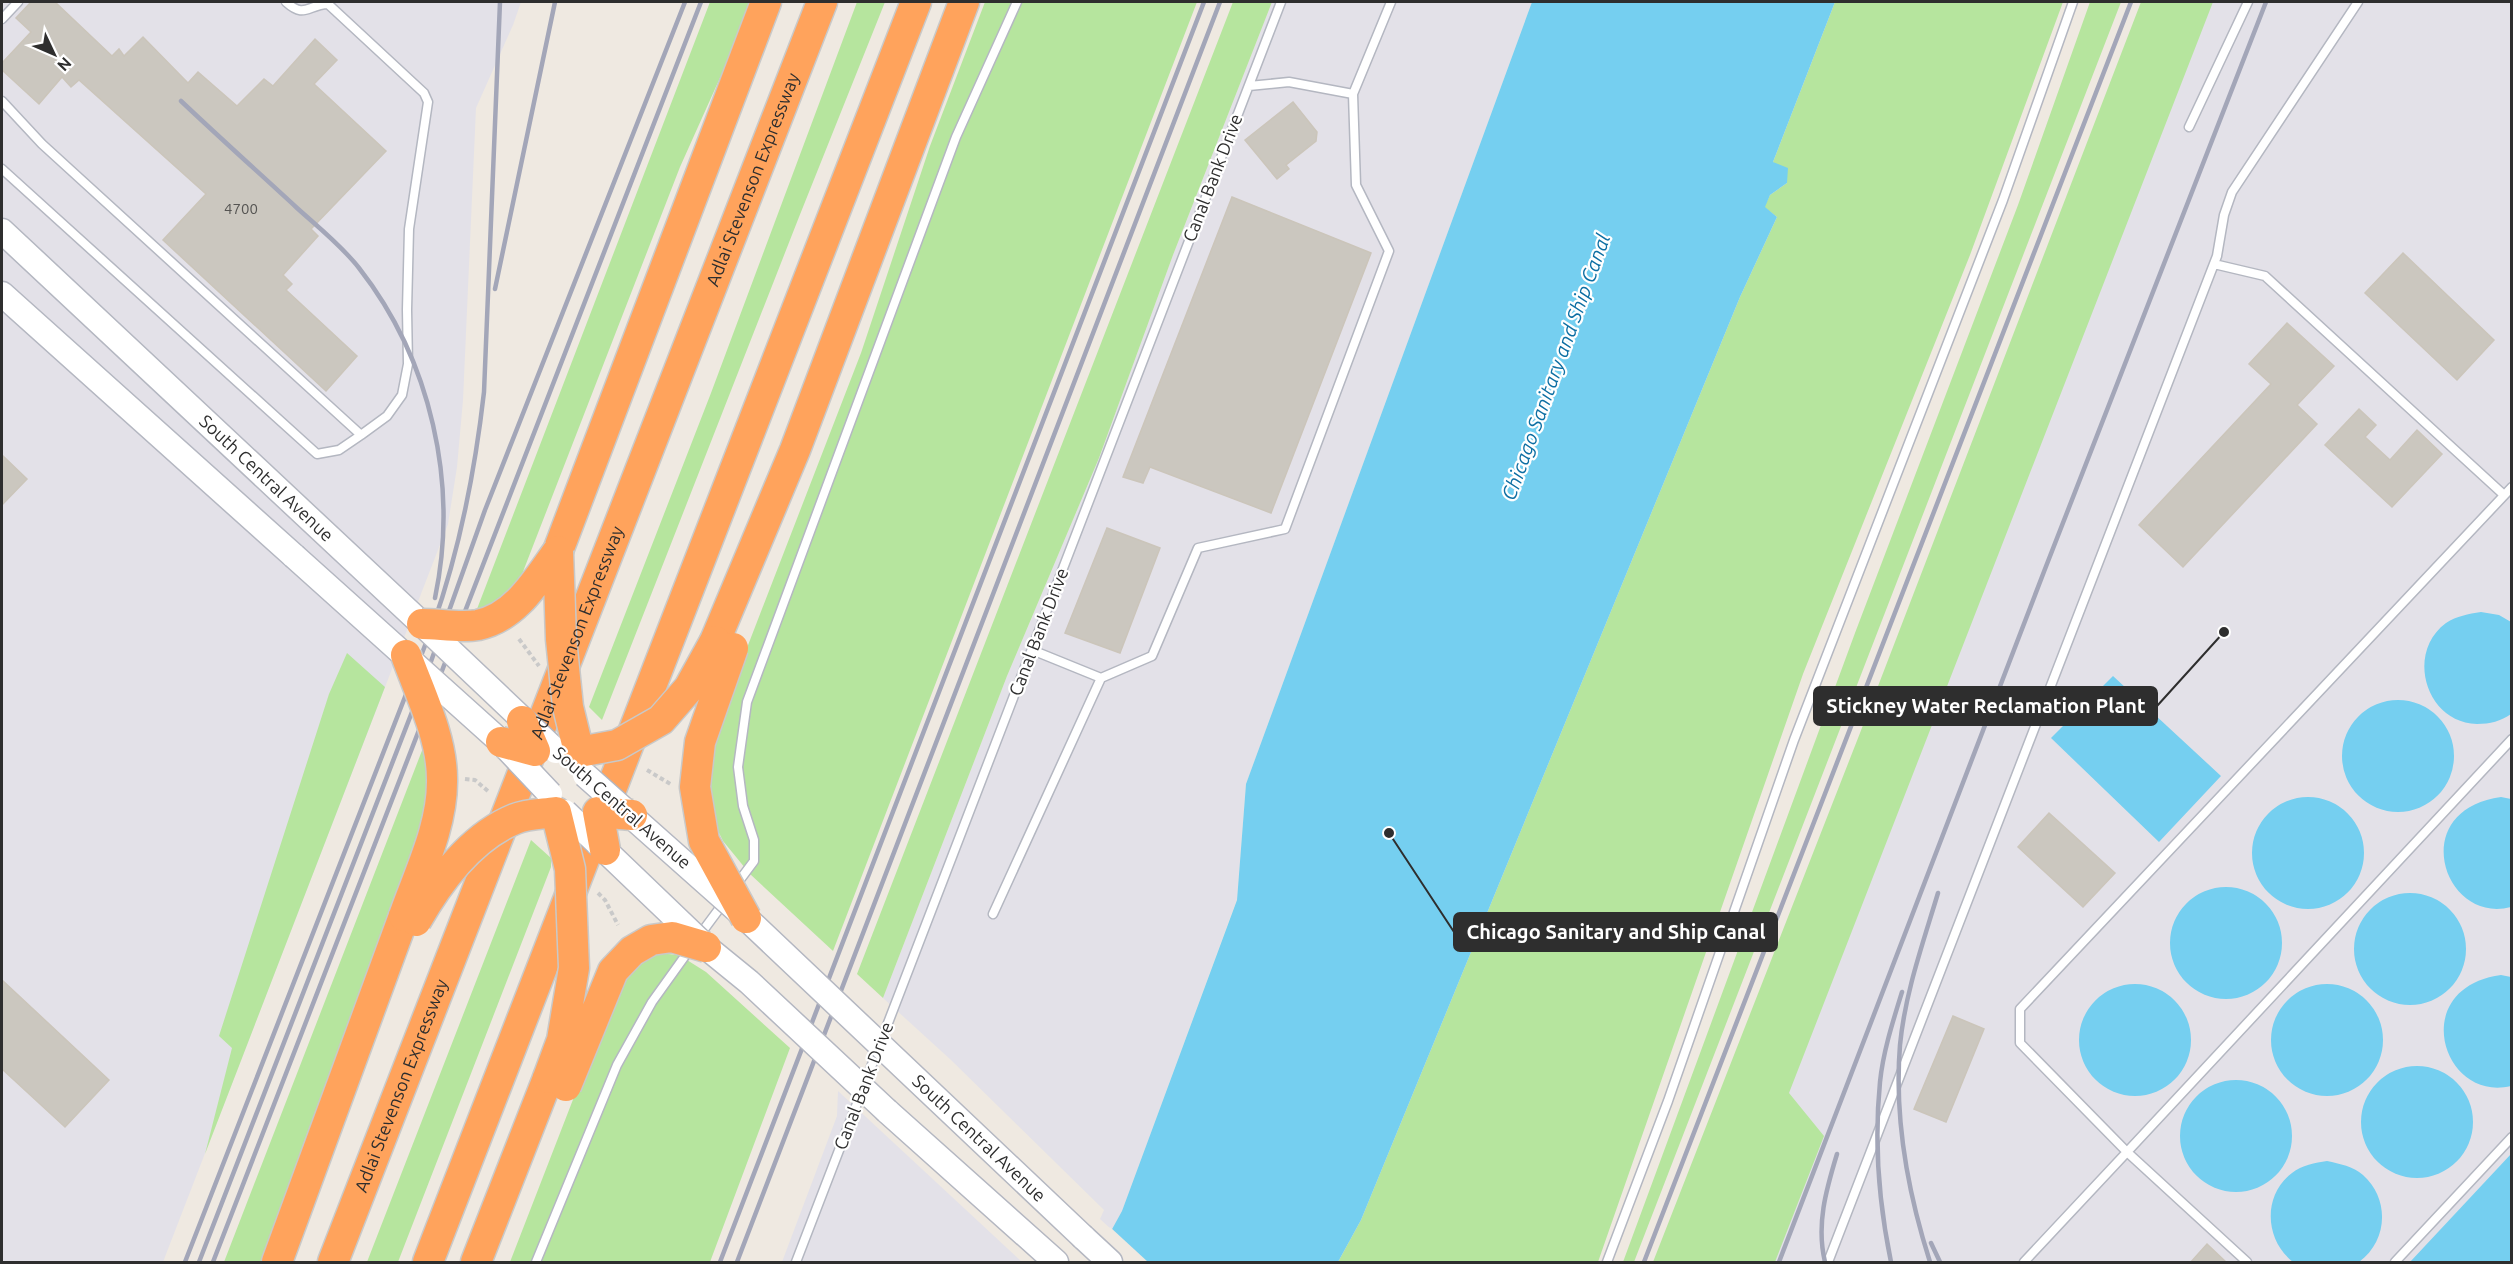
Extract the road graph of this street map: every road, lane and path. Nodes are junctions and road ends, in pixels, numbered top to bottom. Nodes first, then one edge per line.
1 (18, 2) edge
2 (286, 2) edge
3 (766, 2) edge
4 (822, 2) edge
5 (916, 2) edge
6 (964, 2) edge
7 (1017, 2) edge
8 (1281, 2) edge
9 (1391, 2) edge
10 (2073, 2) edge
11 (2248, 2) edge
12 (2358, 2) edge
13 (2, 19) edge
14 (1249, 86) junction
15 (1353, 94) junction
16 (2, 101) edge
17 (2189, 127) dead end
18 (2, 169) edge
19 (2, 231) edge
20 (2214, 264) junction
21 (2, 294) edge
22 (361, 435) junction
23 (2511, 487) edge
24 (2504, 495) junction
25 (558, 550) junction
26 (422, 624) junction
27 (519, 639) dead end
28 (724, 644) junction
29 (1032, 650) junction
30 (406, 655) junction
31 (542, 671) dead end
32 (1101, 678) junction
33 (522, 721) joint
34 (2511, 739) edge
35 (501, 742) junction
36 (564, 757) junction
37 (646, 770) dead end
38 (461, 778) dead end
39 (675, 787) dead end
40 (491, 794) dead end
41 (557, 806) junction
42 (598, 812) junction
43 (632, 815) junction
44 (606, 850) junction
45 (589, 886) dead end
46 (993, 914) dead end
47 (746, 918) junction
48 (410, 919) junction
49 (618, 926) dead end
50 (706, 947) junction
51 (557, 1082) junction
52 (2511, 1137) edge
53 (2127, 1152) junction
54 (277, 1263) edge
55 (333, 1263) edge
56 (428, 1263) edge
57 (476, 1263) edge
58 (483, 1263) edge
59 (536, 1263) edge
60 (796, 1263) edge
61 (1056, 1263) edge
62 (1110, 1263) edge
63 (1607, 1263) edge
64 (1828, 1263) edge
65 (2024, 1263) edge
66 (2247, 1263) edge
67 (2395, 1263) edge

1 - 13 lane
2 - 22 lane
3 - 25 highway
4 - 55 highway, Adlai Stevenson Expressway
5 - 56 highway
6 - 28 highway
7 - 59 lane
8 - 14 lane, Canal Bank Drive
9 - 15 lane
10 - 63 lane
11 - 17 lane
12 - 20 lane
14 - 15 lane
14 - 29 lane, Canal Bank Drive
15 - 32 lane
16 - 22 lane
18 - 22 lane
19 - 26 main road, South Central Avenue
20 - 24 lane
20 - 64 lane
21 - 30 main road, South Central Avenue, bridge
23 - 24 lane
24 - 53 lane
25 - 26 highway, bridge
25 - 36 highway, bridge
26 - 33 main road, South Central Avenue, bridge
27 - 31 path
28 - 36 highway, bridge
28 - 47 highway, bridge
29 - 32 lane
29 - 60 lane, Canal Bank Drive
30 - 35 main road, South Central Avenue, bridge
30 - 48 highway, bridge
32 - 46 lane
33 - 36 highway, bridge
34 - 53 lane
35 - 36 highway, bridge
35 - 41 main road, South Central Avenue, bridge
36 - 41 highway, bridge
36 - 42 highway
36 - 43 main road, South Central Avenue, bridge
37 - 39 path
38 - 40 path
41 - 42 highway
41 - 44 main road, South Central Avenue, bridge
41 - 48 highway, bridge
41 - 51 highway, bridge
42 - 43 highway, bridge
42 - 44 highway, bridge
43 - 47 main road, South Central Avenue, bridge
44 - 50 main road, South Central Avenue, bridge
45 - 49 path
47 - 62 main road, South Central Avenue, bridge
48 - 54 highway
50 - 51 highway, bridge
50 - 61 main road, South Central Avenue, bridge
51 - 57 highway
51 - 58 highway
52 - 67 lane
53 - 65 lane
53 - 66 lane

